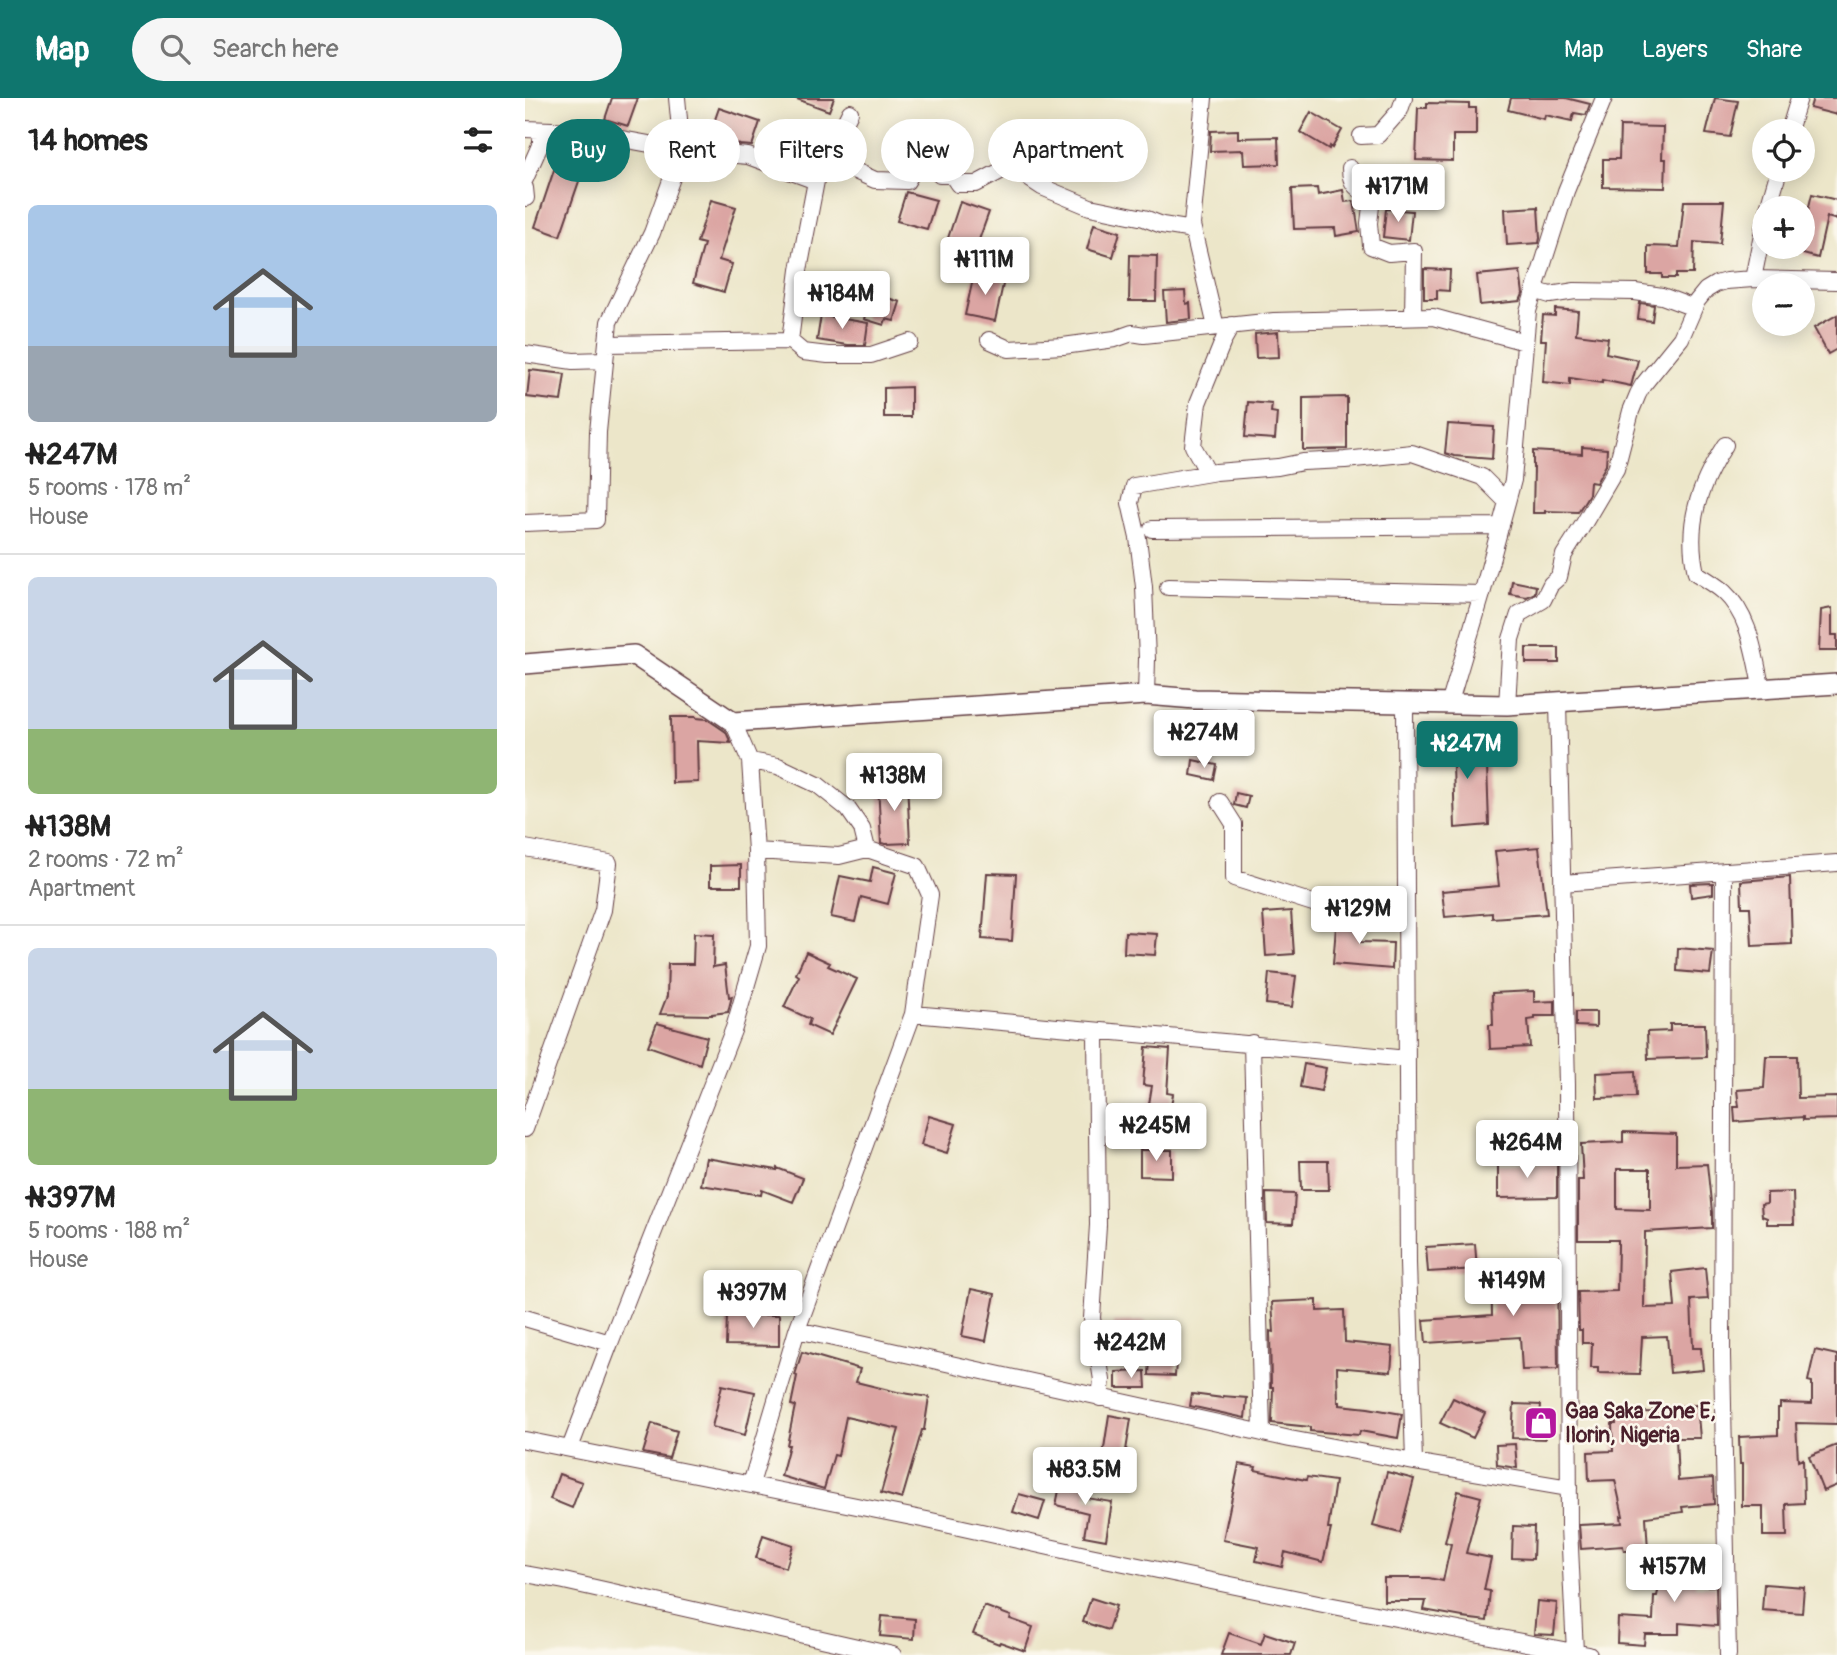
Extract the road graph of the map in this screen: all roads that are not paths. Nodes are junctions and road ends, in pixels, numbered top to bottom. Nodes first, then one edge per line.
1 (677, 98) edge
2 (1204, 98) edge
3 (1404, 98) edge
4 (1604, 98) edge
5 (1799, 98) edge
6 (850, 112) dead end
7 (679, 119) edge
8 (846, 119) edge
9 (1793, 119) edge
10 (533, 129) edge
11 (1361, 136) dead end
12 (644, 143) edge
13 (1350, 168) dead end
14 (867, 177) edge
15 (525, 179) edge
16 (670, 182) edge
17 (816, 182) edge
18 (1193, 230) junction
19 (1752, 279) edge
20 (1815, 280) edge
21 (1837, 281) edge
22 (1534, 290) junction
23 (1694, 308) junction
24 (1413, 317) junction
25 (1232, 325) junction
26 (1216, 327) junction
27 (989, 340) dead end
28 (790, 341) junction
29 (910, 342) dead end
30 (1525, 342) junction
31 (606, 352) junction
32 (525, 354) edge
33 (1725, 445) dead end
34 (1208, 473) junction
35 (1507, 502) junction
36 (525, 523) edge
37 (1501, 526) junction
38 (1152, 529) dead end
39 (1168, 587) dead end
40 (1482, 594) junction
41 (525, 664) edge
42 (1837, 684) edge
43 (1762, 690) junction
44 (1146, 695) junction
45 (1558, 702) junction
46 (1405, 704) junction
47 (1450, 705) junction
48 (1507, 705) junction
49 (733, 722) junction
50 (750, 761) junction
51 (1220, 802) dead end
52 (525, 848) edge
53 (866, 849) junction
54 (756, 851) junction
55 (1837, 863) edge
56 (1724, 871) junction
57 (1563, 883) junction
58 (1405, 897) junction
59 (913, 1014) junction
60 (1095, 1032) junction
61 (1252, 1043) junction
62 (1406, 1058) junction
63 (525, 1129) edge
64 (525, 1318) edge
65 (797, 1330) junction
66 (610, 1343) junction
67 (1100, 1398) junction
68 (1262, 1433) junction
69 (525, 1440) edge
70 (570, 1448) junction
71 (1414, 1462) junction
72 (751, 1484) junction
73 (1569, 1488) junction
74 (525, 1574) edge
75 (1582, 1653) edge
76 (894, 1655) edge
77 (1728, 1655) edge

1 - 7 street
2 - 18 street
3 - 11 street
4 - 22 street
5 - 9 street
6 - 8 street
10 - 12 street
10 - 15 street
13 - 24 street
14 - 18 street
16 - 31 street
17 - 28 street
18 - 26 street
19 - 23 street
20 - 21 street
22 - 23 street
22 - 30 street
23 - 48 street
24 - 25 street
24 - 30 street
25 - 26 street
25 - 34 street
26 - 27 street
28 - 29 street
28 - 31 street
30 - 35 street
31 - 32 street
31 - 36 street
33 - 43 street
34 - 35 street
34 - 44 street
35 - 37 street
37 - 38 street
37 - 40 street
39 - 40 street
40 - 47 street
41 - 49 street
42 - 43 street
43 - 45 street
44 - 46 street
44 - 49 street
45 - 48 street
45 - 57 street
46 - 47 street
46 - 58 street
47 - 48 street
49 - 50 street
50 - 53 street
50 - 54 street
51 - 58 street
52 - 63 street
53 - 54 street
53 - 59 street
54 - 66 street
55 - 56 street
56 - 57 street
56 - 77 street
57 - 73 street
58 - 62 street
59 - 60 street
59 - 65 street
60 - 61 street
60 - 67 street
61 - 62 street
61 - 68 street
62 - 71 street
64 - 66 street
65 - 67 street
65 - 72 street
66 - 70 street
67 - 68 street
68 - 71 street
69 - 70 street
70 - 72 street
71 - 73 street
72 - 75 street
73 - 75 street
74 - 76 street

